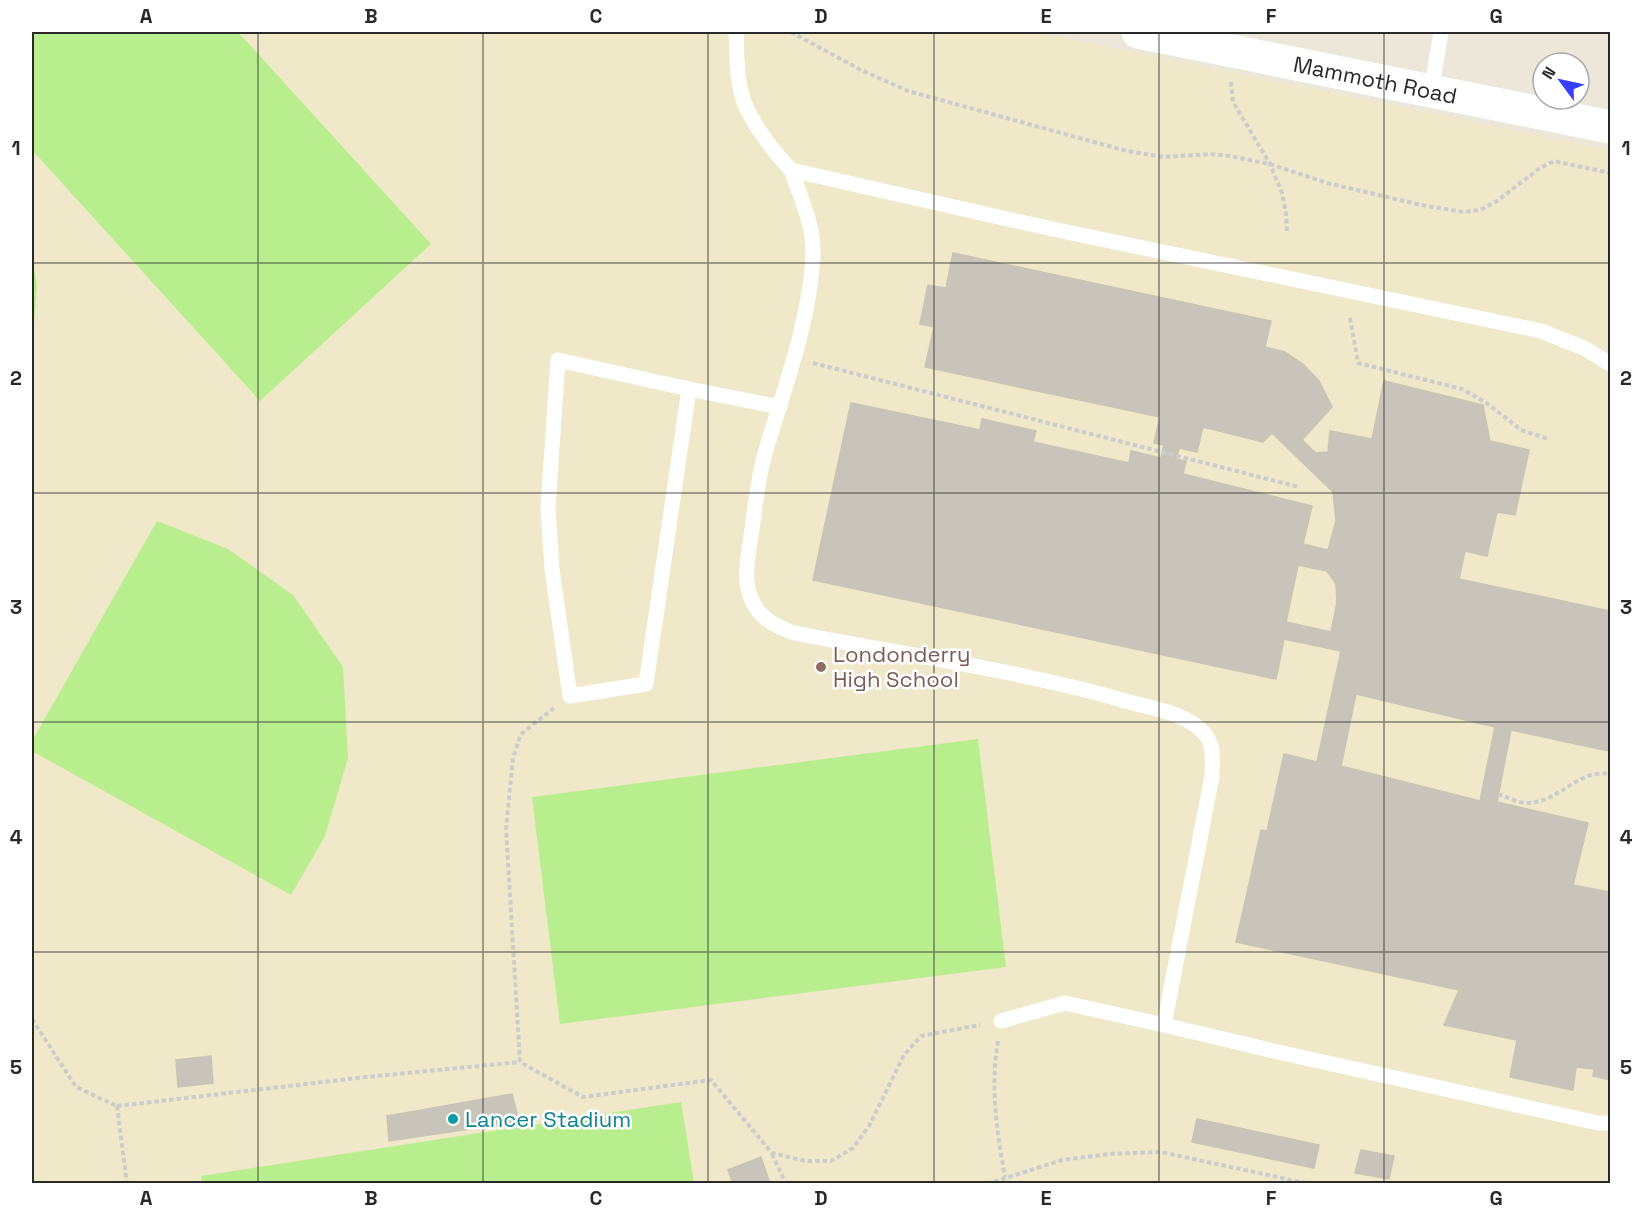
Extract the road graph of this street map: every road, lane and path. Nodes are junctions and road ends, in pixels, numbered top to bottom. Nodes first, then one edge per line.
1 (736, 32) edge
2 (791, 32) edge
3 (1138, 32) edge
4 (1441, 32) edge
5 (1231, 82) dead end
6 (1431, 92) junction
7 (1611, 127) edge
8 (1270, 164) junction
9 (791, 170) junction
10 (1611, 172) edge
11 (1287, 233) dead end
12 (1350, 318) dead end
13 (795, 358) junction
14 (1611, 364) edge
15 (688, 389) junction
16 (780, 407) junction
17 (1548, 440) dead end
18 (1299, 487) dead end
19 (570, 696) junction
20 (1611, 774) edge
21 (1498, 794) dead end
22 (32, 1019) edge
23 (1001, 1021) junction
24 (1164, 1025) junction
25 (520, 1062) junction
26 (117, 1106) junction
27 (1611, 1123) edge
28 (772, 1153) junction
29 (1005, 1177) junction
30 (127, 1184) edge
31 (786, 1184) edge
32 (987, 1184) edge
33 (1310, 1184) edge

1 - 9 lane
2 - 8 path
3 - 6 main road, Mammoth Road
4 - 6 lane
5 - 8 path
6 - 7 main road, Mammoth Road
8 - 10 path
8 - 11 path
9 - 13 lane
9 - 14 lane
12 - 17 path
13 - 16 lane
13 - 18 path
15 - 16 lane
15 - 19 lane
15 - 19 lane
16 - 24 lane
19 - 25 path
20 - 21 path
22 - 26 path
23 - 24 lane
23 - 28 path
23 - 29 path
24 - 27 lane
25 - 26 path
25 - 28 path
26 - 30 path
28 - 31 path
29 - 32 path
29 - 33 path

